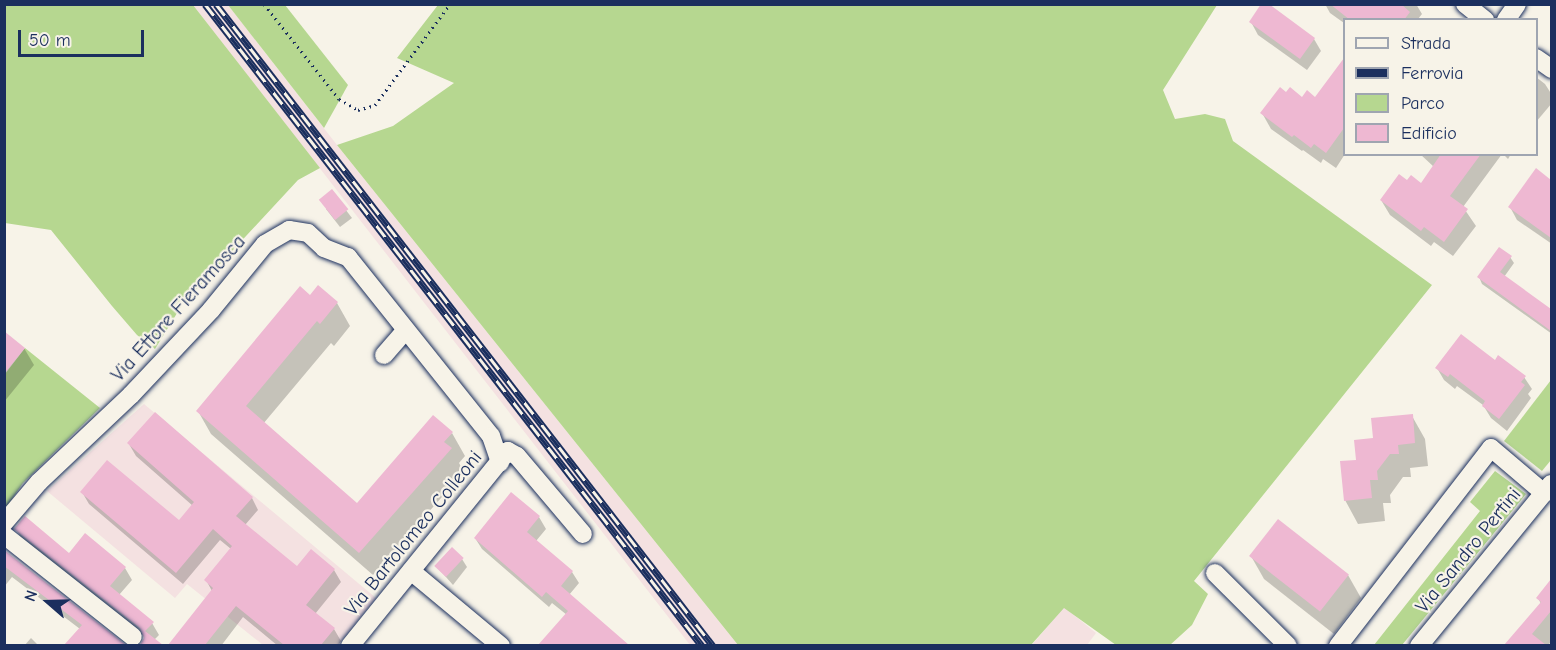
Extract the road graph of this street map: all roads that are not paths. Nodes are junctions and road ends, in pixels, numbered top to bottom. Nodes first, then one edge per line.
1 (1465, 4) edge
2 (1517, 4) edge
3 (1482, 18) edge
4 (1507, 18) edge
5 (1538, 59) edge
6 (1551, 69) edge
7 (406, 330) junction
8 (384, 355) dead end
9 (500, 462) junction
10 (1548, 488) edge
11 (4, 523) edge
12 (583, 534) dead end
13 (4, 535) edge
14 (411, 571) junction
15 (1215, 573) dead end
16 (133, 637) dead end
17 (350, 645) edge
18 (501, 645) edge
19 (1288, 645) edge
20 (1338, 645) edge
21 (1419, 645) edge

1 - 3 street
2 - 4 street
5 - 6 street
7 - 8 street
7 - 9 street, Via Ettore Fieramosca
7 - 11 street, Via Ettore Fieramosca
9 - 12 street, Via Bartolomeo Colleoni
9 - 14 street, Via Bartolomeo Colleoni
10 - 20 street
10 - 21 street, Via Sandro Pertini
13 - 16 street
14 - 17 street, Via Bartolomeo Colleoni
14 - 18 street
15 - 19 street

